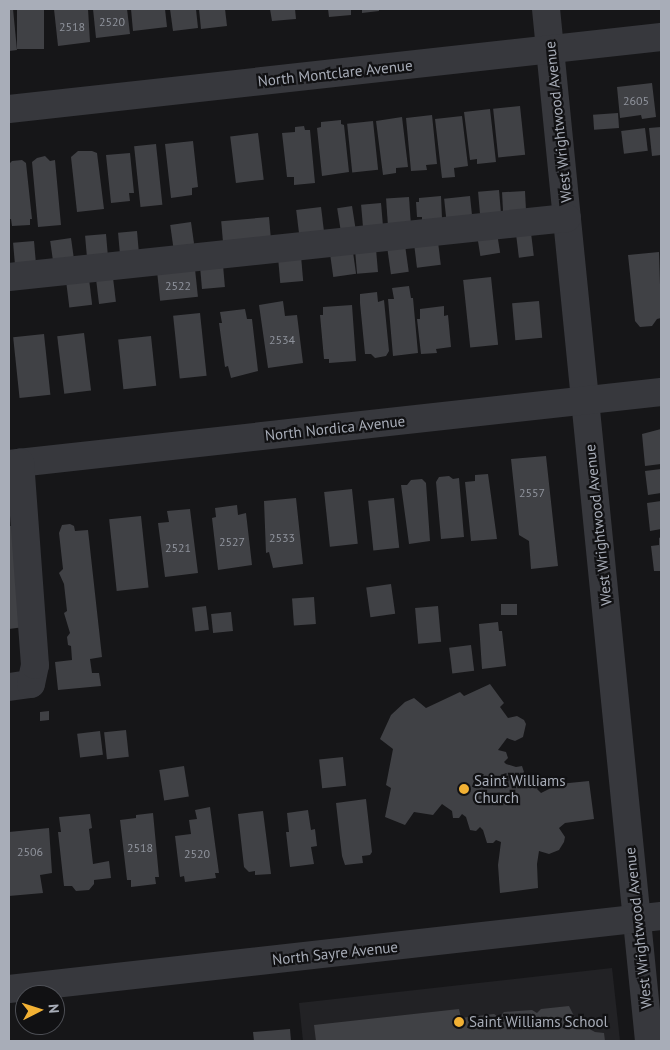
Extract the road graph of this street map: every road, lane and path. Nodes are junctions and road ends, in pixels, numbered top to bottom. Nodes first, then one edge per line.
1 (546, 9) edge
2 (661, 37) edge
3 (550, 49) junction
4 (9, 110) edge
5 (567, 218) junction
6 (9, 277) edge
7 (661, 392) edge
8 (585, 400) junction
9 (14, 464) edge
10 (20, 685) edge
11 (649, 918) edge
12 (9, 989) edge
13 (649, 1041) edge

1 - 3 street, West Wrightwood Avenue
2 - 3 street, North Montclare Avenue
3 - 4 street, North Montclare Avenue
3 - 5 street, West Wrightwood Avenue
5 - 6 street
5 - 8 street, West Wrightwood Avenue
7 - 8 street, North Nordica Avenue
8 - 9 street, North Nordica Avenue
8 - 11 street, West Wrightwood Avenue
9 - 10 street
11 - 12 street, North Sayre Avenue
11 - 13 street, West Wrightwood Avenue

